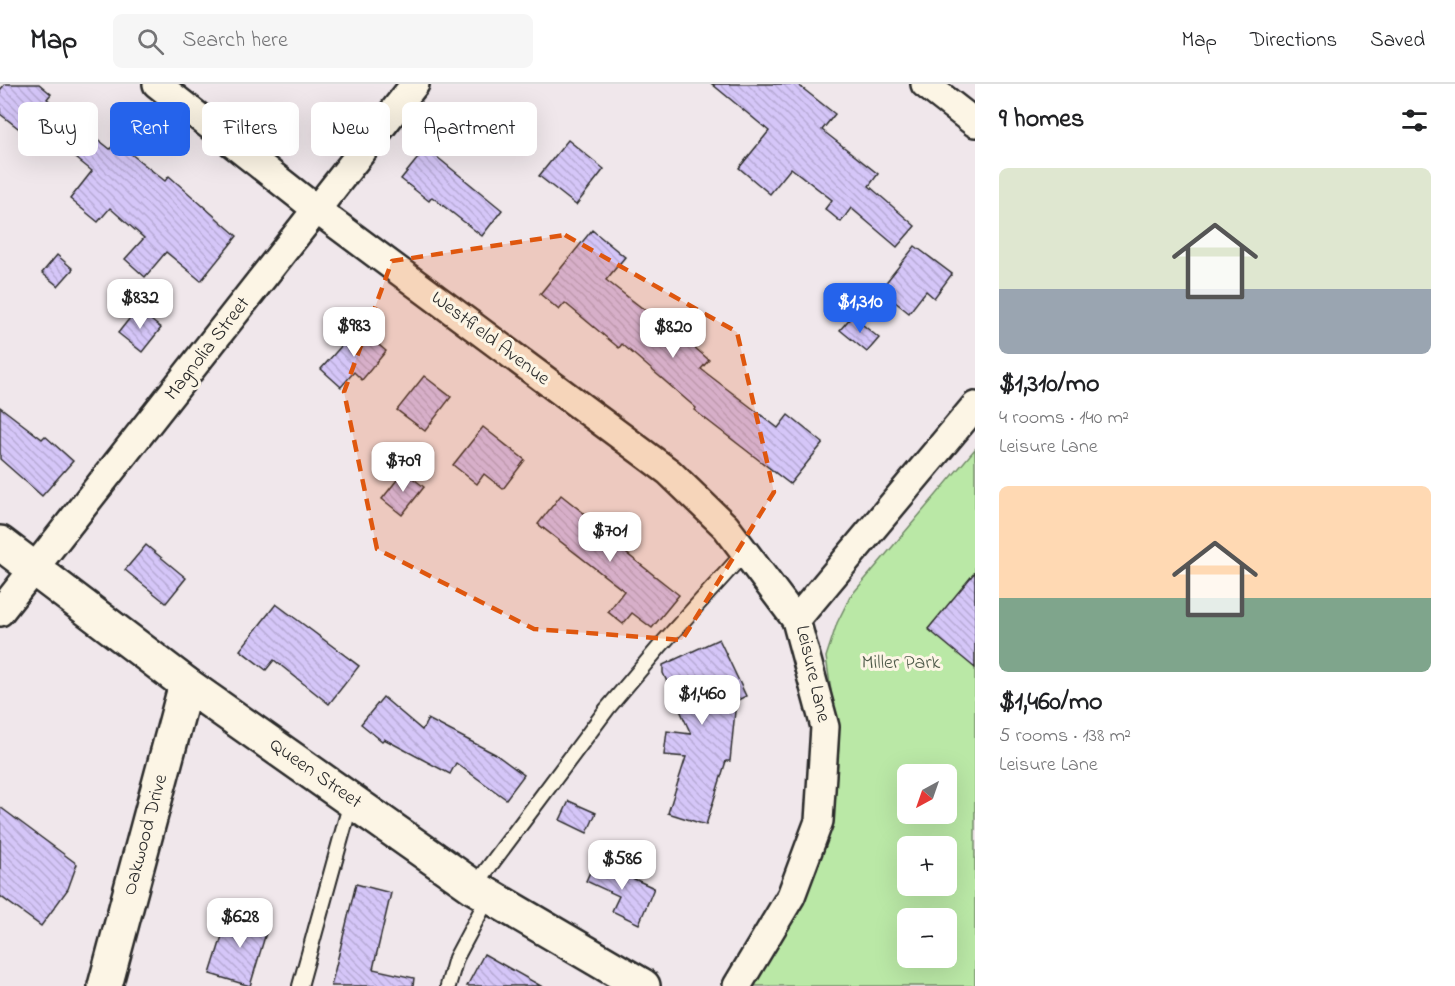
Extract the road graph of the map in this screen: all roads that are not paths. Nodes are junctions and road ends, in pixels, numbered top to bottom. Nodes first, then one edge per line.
1 (157, 84) edge
2 (415, 84) edge
3 (925, 84) edge
4 (975, 123) edge
5 (317, 210) junction
6 (975, 406) edge
7 (0, 543) edge
8 (745, 552) junction
9 (34, 569) junction
10 (0, 612) edge
11 (796, 620) junction
12 (186, 684) junction
13 (351, 800) junction
14 (482, 892) junction
15 (105, 986) edge
16 (300, 986) edge
17 (448, 986) edge
18 (643, 986) edge
19 (737, 986) edge

1 - 5 street, Westfield Avenue
2 - 5 street, Magnolia Street
3 - 4 street
5 - 8 street, Westfield Avenue
5 - 9 street, Magnolia Street
6 - 11 street, Leisure Lane
7 - 9 street, Queen Street
8 - 11 street, Westfield Avenue
8 - 14 lane
9 - 10 street, Magnolia Street
9 - 12 street, Queen Street
11 - 19 street, Leisure Lane
12 - 13 street, Queen Street
12 - 15 street, Oakwood Drive
13 - 14 street, Queen Street
13 - 16 lane
14 - 17 lane
14 - 18 street, Queen Street

